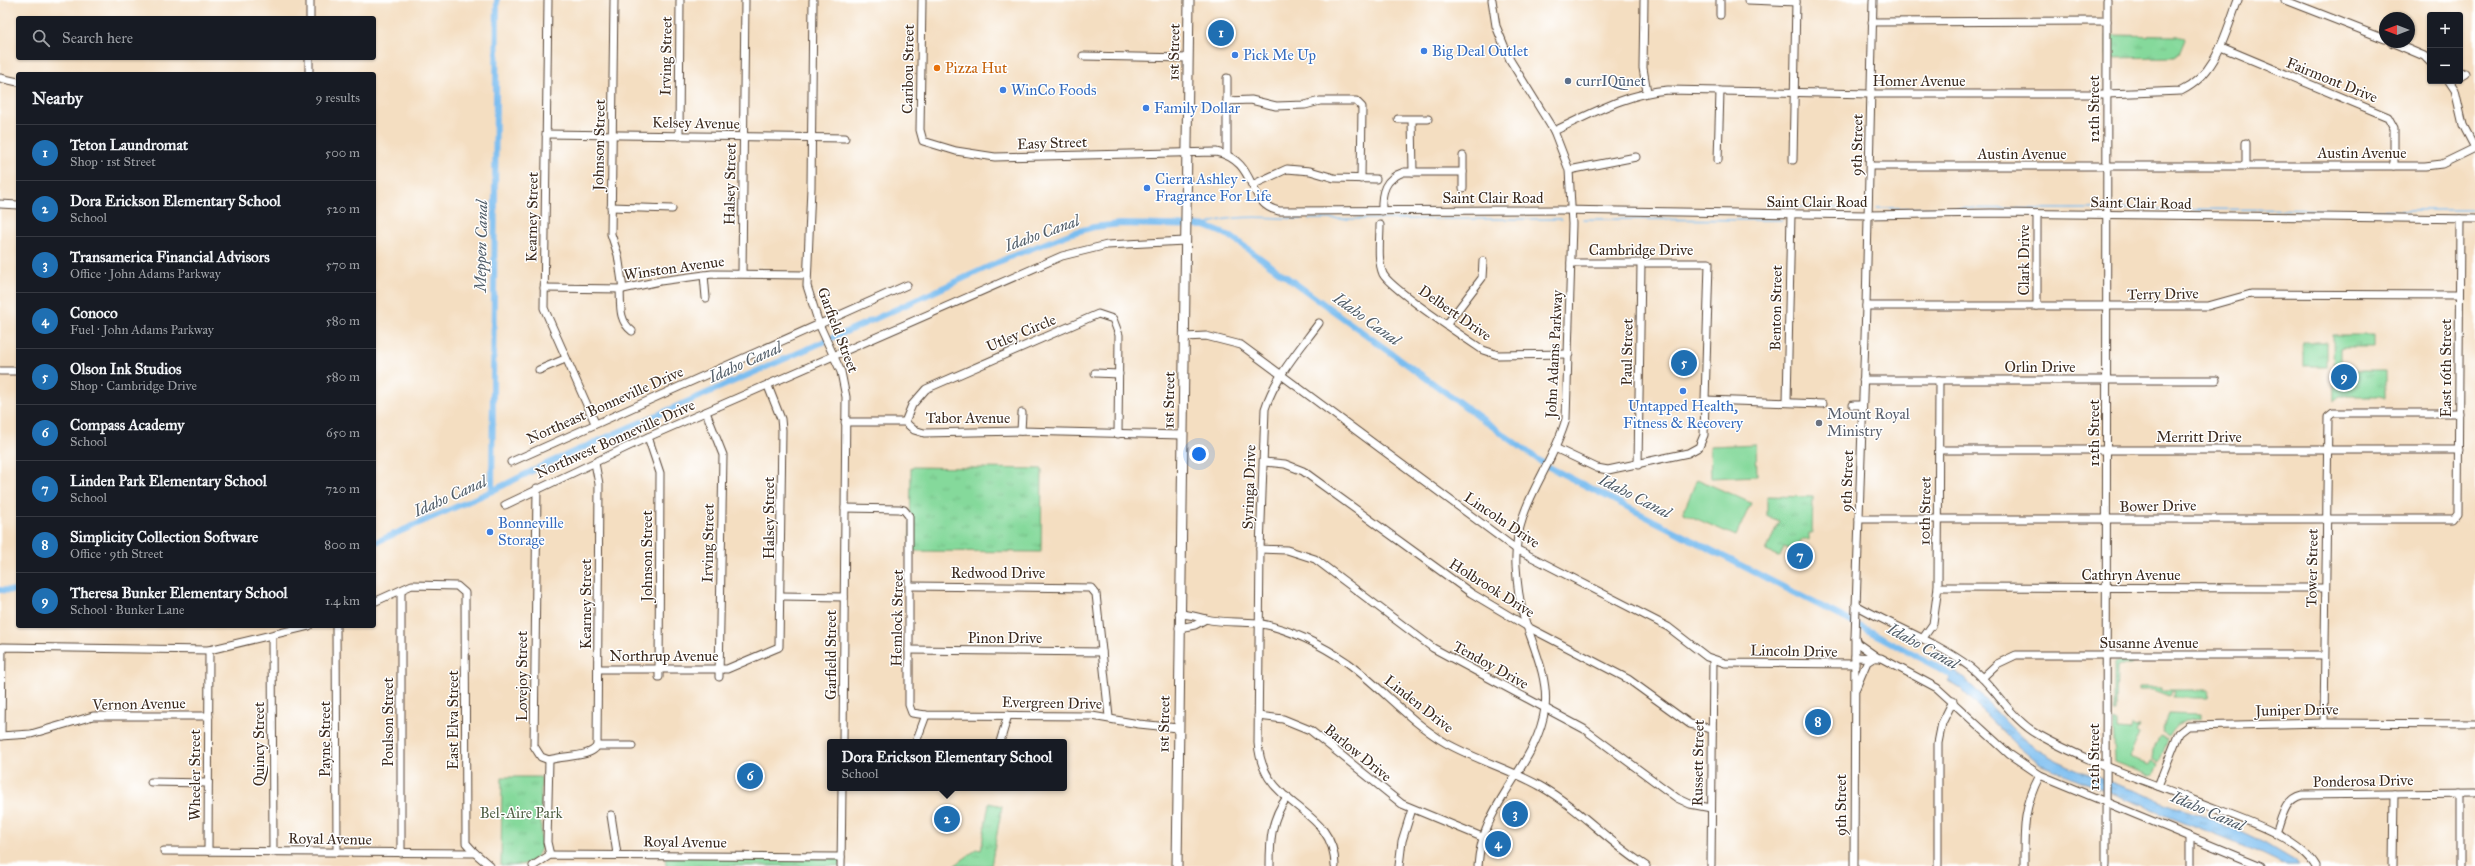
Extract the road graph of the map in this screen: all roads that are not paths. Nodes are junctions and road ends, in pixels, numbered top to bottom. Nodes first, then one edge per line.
1 (310, 0) edge
2 (548, 0) edge
3 (614, 0) edge
4 (680, 0) edge
5 (745, 0) edge
6 (813, 0) edge
7 (922, 0) edge
8 (1189, 0) edge
9 (1492, 0) edge
10 (1644, 0) edge
11 (1720, 0) edge
12 (1748, 0) edge
13 (1872, 0) edge
14 (2107, 0) edge
15 (2238, 0) edge
16 (2285, 0) edge
17 (1796, 1) edge
18 (1720, 15) dead end
19 (310, 16) edge
20 (1872, 22) junction
21 (2107, 22) junction
22 (2379, 37) edge
23 (2221, 47) junction
24 (2406, 48) edge
25 (1083, 56) dead end
26 (1188, 58) junction
27 (2427, 59) edge
28 (309, 60) edge
29 (309, 72) edge
30 (0, 78) edge
31 (1227, 78) dead end
32 (16, 82) edge
33 (2452, 84) edge
34 (1720, 91) junction
35 (1647, 92) junction
36 (1795, 92) junction
37 (1871, 94) junction
38 (2107, 94) junction
39 (1227, 101) junction
40 (1398, 119) dead end
41 (1428, 119) dead end
42 (1412, 120) junction
43 (1554, 131) junction
44 (546, 134) junction
45 (612, 134) junction
46 (678, 136) junction
47 (743, 136) junction
48 (811, 138) junction
49 (845, 138) dead end
50 (921, 138) joint
51 (2246, 143) dead end
52 (2475, 148) edge
53 (1187, 151) junction
54 (1227, 155) junction
55 (1464, 156) dead end
56 (1636, 157) dead end
57 (1718, 160) dead end
58 (1793, 160) dead end
59 (2246, 165) junction
60 (1870, 166) junction
61 (2394, 166) junction
62 (2107, 167) junction
63 (1568, 170) junction
64 (1413, 172) junction
65 (1464, 172) junction
66 (1361, 179) junction
67 (1376, 179) dead end
68 (1252, 185) junction
69 (1464, 188) dead end
70 (0, 204) edge
71 (16, 204) edge
72 (611, 207) junction
73 (672, 209) dead end
74 (1382, 211) junction
75 (1572, 212) junction
76 (1791, 214) junction
77 (2037, 214) junction
78 (1868, 215) junction
79 (2107, 216) junction
80 (2460, 219) junction
81 (2475, 219) edge
82 (1380, 225) dead end
83 (1185, 237) junction
84 (1483, 261) dead end
85 (1572, 263) junction
86 (1641, 264) junction
87 (742, 273) junction
88 (704, 275) junction
89 (807, 275) junction
90 (907, 285) dead end
91 (544, 288) junction
92 (622, 289) junction
93 (2459, 295) junction
94 (706, 298) dead end
95 (1866, 306) junction
96 (2037, 306) junction
97 (2107, 308) junction
98 (1319, 323) dead end
99 (819, 324) junction
100 (1448, 324) junction
101 (632, 331) dead end
102 (1184, 337) junction
103 (1569, 354) junction
104 (835, 356) junction
105 (565, 359) junction
106 (539, 370) dead end
107 (0, 371) edge
108 (16, 371) edge
109 (1095, 373) dead end
110 (1119, 374) junction
111 (1282, 374) junction
112 (1863, 380) junction
113 (1939, 380) junction
114 (2216, 380) dead end
115 (2107, 381) junction
116 (768, 386) junction
117 (1705, 400) junction
118 (1787, 402) junction
119 (1823, 404) dead end
120 (1853, 405) dead end
121 (1862, 405) junction
122 (706, 412) junction
123 (1022, 413) dead end
124 (2459, 414) junction
125 (845, 422) junction
126 (905, 422) junction
127 (594, 423) junction
128 (1021, 432) junction
129 (1118, 434) junction
130 (1182, 435) junction
131 (648, 437) junction
132 (1555, 448) junction
133 (2328, 449) junction
134 (1939, 450) junction
135 (2107, 450) junction
136 (2459, 450) junction
137 (511, 462) dead end
138 (1264, 462) junction
139 (595, 463) junction
140 (1638, 465) junction
141 (537, 488) junction
142 (505, 505) dead end
143 (845, 508) junction
144 (2457, 516) joint
145 (1938, 518) junction
146 (1859, 519) junction
147 (2326, 519) junction
148 (2107, 520) junction
149 (1260, 549) junction
150 (1516, 549) junction
151 (910, 586) junction
152 (1938, 587) junction
153 (2107, 588) junction
154 (2325, 588) junction
155 (402, 591) junction
156 (781, 596) junction
157 (844, 597) junction
158 (376, 601) edge
159 (1856, 605) junction
160 (1179, 614) junction
161 (1206, 619) junction
162 (1259, 623) junction
163 (1528, 627) junction
164 (302, 628) edge
165 (336, 628) edge
166 (1179, 628) junction
167 (272, 636) junction
168 (1855, 638) junction
169 (1923, 638) junction
170 (209, 650) junction
171 (775, 650) joint
172 (909, 650) junction
173 (1102, 652) junction
174 (2324, 655) junction
175 (2107, 656) junction
176 (1877, 657) junction
177 (1713, 660) junction
178 (1855, 660) junction
179 (598, 669) junction
180 (659, 669) junction
181 (719, 669) junction
182 (659, 677) dead end
183 (719, 677) dead end
184 (1982, 678) junction
185 (1854, 692) junction
186 (1953, 701) junction
187 (1545, 709) junction
188 (926, 715) junction
189 (209, 716) junction
190 (1008, 716) junction
191 (1258, 716) junction
192 (1109, 717) junction
193 (2324, 722) junction
194 (2475, 724) edge
195 (1178, 728) junction
196 (1712, 729) junction
197 (0, 736) edge
198 (843, 739) edge
199 (917, 739) edge
200 (1001, 739) edge
201 (597, 746) junction
202 (632, 746) dead end
203 (549, 760) junction
204 (2107, 765) junction
205 (1516, 774) junction
206 (2040, 775) junction
207 (150, 782) dead end
208 (208, 782) junction
209 (2158, 786) junction
210 (842, 791) edge
211 (2460, 793) junction
212 (2475, 793) edge
213 (2394, 794) junction
214 (1287, 797) junction
215 (1177, 801) junction
216 (2106, 803) junction
217 (1711, 808) junction
218 (1412, 809) junction
219 (611, 815) dead end
220 (2276, 834) junction
221 (1482, 837) junction
222 (2190, 838) junction
223 (164, 851) dead end
224 (208, 851) junction
225 (272, 852) junction
226 (337, 852) junction
227 (401, 853) junction
228 (475, 853) junction
229 (616, 854) junction
230 (550, 855) junction
231 (841, 857) junction
232 (490, 866) edge
233 (533, 866) edge
234 (841, 866) edge
235 (1170, 866) edge
236 (1177, 866) edge
237 (1270, 866) edge
238 (1335, 866) edge
239 (1399, 866) edge
240 (1478, 866) edge
241 (1646, 866) edge
242 (1711, 866) edge
243 (1854, 866) edge
244 (1938, 866) edge
245 (2024, 866) edge
246 (2106, 866) edge
247 (2190, 866) edge
248 (2261, 866) edge
249 (2316, 866) edge
250 (2393, 866) edge
251 (2460, 866) edge

1 - 19 street
2 - 44 street, Kearney Street
3 - 45 street, Johnson Street
4 - 46 street, Irving Street
5 - 47 street, Halsey Street
6 - 48 street, Garfield Street
7 - 50 street, Caribou Street
8 - 26 main road, 1st Street
9 - 43 street, John Adams Parkway
10 - 35 street
11 - 18 street
12 - 17 street
13 - 20 street, 9th Street
14 - 21 street, 12th Street
15 - 23 street, Homer Avenue
16 - 22 street
17 - 36 street
20 - 21 street
20 - 37 street, 9th Street
21 - 38 street, 12th Street
23 - 38 street, Homer Avenue
23 - 61 street, Fairmont Drive
24 - 27 street
25 - 26 street
26 - 53 main road, 1st Street
28 - 29 street
30 - 32 street
31 - 39 street
33 - 52 street
34 - 35 street, Homer Avenue
34 - 36 street, Homer Avenue
34 - 57 street
35 - 43 street, Homer Avenue
36 - 37 street, Homer Avenue
36 - 58 street
37 - 38 street, Homer Avenue
37 - 60 street, 9th Street
38 - 62 street, 12th Street
39 - 54 street
39 - 66 street
40 - 42 street
41 - 42 street
42 - 64 street
43 - 63 street, John Adams Parkway
44 - 45 street, Kelsey Avenue
44 - 91 street, Kearney Street
45 - 46 street, Kelsey Avenue
45 - 72 street, Johnson Street
46 - 47 street, Kelsey Avenue
47 - 48 street, Kelsey Avenue
47 - 87 street, Halsey Street
48 - 49 street, Kelsey Avenue
48 - 89 street, Garfield Street
50 - 53 street, Easy Street
51 - 59 street
52 - 61 street, Austin Avenue
53 - 54 street, Saint Clair Road
53 - 83 main road, 1st Street
54 - 68 street, Saint Clair Road
55 - 65 street
56 - 63 street
59 - 61 street, Austin Avenue
59 - 62 street, Austin Avenue
60 - 62 street, Austin Avenue
60 - 78 street, 9th Street
62 - 79 street, 12th Street
63 - 75 street, John Adams Parkway
64 - 65 street
64 - 74 street
65 - 69 street
66 - 67 street
66 - 68 street
68 - 74 street, Saint Clair Road
70 - 71 street
72 - 73 street
72 - 92 street, Johnson Street
74 - 75 street, Saint Clair Road
75 - 76 street, Saint Clair Road
75 - 85 street, John Adams Parkway
76 - 78 street, Saint Clair Road
76 - 118 street, Benton Street
77 - 78 street, Saint Clair Road
77 - 79 street, Saint Clair Road
77 - 96 street, Clark Drive
78 - 95 street, 9th Street
79 - 80 street, Saint Clair Road
79 - 97 street, 12th Street
80 - 81 street, Saint Clair Road
80 - 93 street, East 16th Street
82 - 100 street, Delbert Drive
83 - 102 main road, 1st Street
83 - 104 street, Northwest Bonneville Drive
84 - 100 street
85 - 86 street, Cambridge Drive
85 - 103 street, John Adams Parkway
86 - 117 street, Cambridge Drive
86 - 140 street, Paul Street
87 - 88 street, Winston Avenue
87 - 89 street, Winston Avenue
88 - 92 street, Winston Avenue
88 - 94 street
89 - 99 street, Garfield Street
90 - 99 street, Northeast Bonneville Drive
91 - 92 street, Winston Avenue
91 - 105 street, Kearney Street
92 - 101 street, Johnson Street
93 - 97 street, Terry Drive
93 - 124 street, East 16th Street
95 - 96 street, Terry Drive
95 - 112 street, 9th Street
96 - 97 street, Terry Drive
97 - 115 street, 12th Street
98 - 111 street, Syringa Drive
99 - 104 street, Garfield Street
99 - 127 street, Northeast Bonneville Drive
100 - 103 street, Delbert Drive
102 - 111 street, Lincoln Drive
102 - 130 main road, 1st Street
103 - 132 street, John Adams Parkway
104 - 116 street, Northwest Bonneville Drive
104 - 125 street, Garfield Street
105 - 106 street
105 - 127 street, Kearney Street
107 - 108 street
109 - 110 street
110 - 126 street, Utley Circle
110 - 129 street, Utley Circle
111 - 138 street, Syringa Drive
111 - 150 street, Lincoln Drive
112 - 113 street, Orlin Drive
112 - 121 street, 9th Street
113 - 115 street, Orlin Drive
113 - 134 street, 10th Street
114 - 115 street, Orlin Drive
115 - 135 street, 12th Street
116 - 122 street, Northwest Bonneville Drive
116 - 156 street, Halsey Street
117 - 118 street
117 - 140 street, Cambridge Drive
118 - 119 street
120 - 121 street
121 - 146 street, 9th Street
122 - 131 street, Northwest Bonneville Drive
122 - 181 street, Irving Street
123 - 128 street, Tabor Avenue
124 - 133 street, Tower Street
124 - 136 street, East 16th Street
125 - 126 street, Tabor Avenue
125 - 143 street, Garfield Street
126 - 128 street, Tabor Avenue
127 - 137 street, Northeast Bonneville Drive
128 - 129 street, Tabor Avenue
129 - 130 street, Tabor Avenue
130 - 160 main road, 1st Street
131 - 139 street, Northwest Bonneville Drive
131 - 180 street, Johnson Street
132 - 140 street, Cambridge Drive
132 - 150 street, John Adams Parkway
133 - 135 street, Merritt Drive
133 - 136 street, Merritt Drive
133 - 147 street, Tower Street
134 - 135 street, Merritt Drive
134 - 145 street, 10th Street
135 - 148 street, 12th Street
136 - 144 street, East 16th Street
138 - 149 street, Syringa Drive
138 - 163 street, Holbrook Drive
139 - 141 street, Northwest Bonneville Drive
139 - 179 street, Kearney Street
141 - 142 street, Northwest Bonneville Drive
141 - 203 street, Lovejoy Street
143 - 151 street, Hemlock Street
143 - 157 street, Garfield Street
144 - 147 street, Bower Drive
145 - 146 street, Bower Drive
145 - 148 street, Bower Drive
145 - 152 street, 10th Street
146 - 159 street, 9th Street
147 - 148 street, Bower Drive
147 - 154 street, Tower Street
148 - 153 street, 12th Street
149 - 162 street, Syringa Drive
149 - 187 street, Tendoy Drive
150 - 163 street, John Adams Parkway
150 - 177 street, Lincoln Drive
151 - 172 street, Hemlock Street
151 - 173 street, Redwood Drive
152 - 153 street, Cathryn Avenue
152 - 169 street, 10th Street
153 - 154 street, Cathryn Avenue
153 - 175 street, 12th Street
154 - 174 street, Tower Street
155 - 158 street
155 - 227 street, Poulson Street
155 - 228 street, East Elva Street
156 - 157 street
156 - 171 street, Halsey Street
157 - 198 street, Garfield Street
159 - 168 street, 9th Street
159 - 169 street
160 - 161 street, Linden Drive
160 - 166 main road, 1st Street
161 - 162 street, Linden Drive
161 - 166 street, Linden Drive
162 - 191 street, Syringa Drive
162 - 205 street, Linden Drive
163 - 187 street, John Adams Parkway
163 - 196 street, Holbrook Drive
164 - 167 street
165 - 226 street, Payne Street
166 - 195 main road, 1st Street
167 - 170 street
167 - 225 street, Quincy Street
168 - 176 street
168 - 178 street, 9th Street
169 - 184 street
170 - 189 street, Wheeler Street
170 - 197 street
171 - 181 street, Northrup Avenue
172 - 173 street, Pinon Drive
172 - 188 street, Hemlock Street
173 - 192 street
174 - 175 street, Susanne Avenue
174 - 193 street, Tower Street
175 - 184 street, Susanne Avenue
175 - 204 street, 12th Street
176 - 178 street, Lincoln Drive
176 - 185 street
176 - 186 street
177 - 178 street, Lincoln Drive
177 - 196 street, Russett Street
178 - 185 street, 9th Street
179 - 180 street, Northrup Avenue
179 - 201 street, Kearney Street
180 - 181 street, Northrup Avenue
180 - 182 street, Johnson Street
181 - 183 street, Irving Street
184 - 204 street
185 - 243 street, 9th Street
186 - 206 street
186 - 244 street
187 - 205 street, John Adams Parkway
187 - 217 street, Tendoy Drive
188 - 190 street, Evergreen Drive
188 - 199 street
189 - 197 street, Vernon Avenue
189 - 208 street, Wheeler Street
190 - 192 street, Evergreen Drive
190 - 200 street
191 - 214 street
191 - 218 street, Barlow Drive
192 - 195 street, Evergreen Drive
193 - 194 street, Juniper Drive
193 - 209 street, Juniper Drive
195 - 215 main road, 1st Street
196 - 217 street, Russett Street
201 - 202 street
201 - 203 street
203 - 230 street
204 - 209 street
204 - 216 street, 12th Street
205 - 221 street, John Adams Parkway
205 - 241 street, Linden Drive
206 - 216 street
206 - 245 street
207 - 208 street
208 - 224 street, Wheeler Street
209 - 220 street
210 - 231 street
211 - 212 street, Ponderosa Drive
211 - 213 street, Ponderosa Drive
211 - 251 street
213 - 220 street, Ponderosa Drive
213 - 250 street
214 - 237 street
214 - 238 street
215 - 235 main road, 1st Street
215 - 236 main road, 1st Street
216 - 222 street
216 - 246 street, 12th Street
217 - 242 street, Russett Street
218 - 221 street, Barlow Drive
218 - 239 street
219 - 229 street
220 - 249 street
221 - 240 street, John Adams Parkway
222 - 247 street
222 - 248 street
223 - 224 street, Royal Avenue
224 - 225 street, Royal Avenue
225 - 226 street, Royal Avenue
226 - 227 street, Royal Avenue
227 - 228 street, Royal Avenue
228 - 232 street
229 - 230 street, Royal Avenue
229 - 231 street, Royal Avenue
230 - 233 street
231 - 234 street

